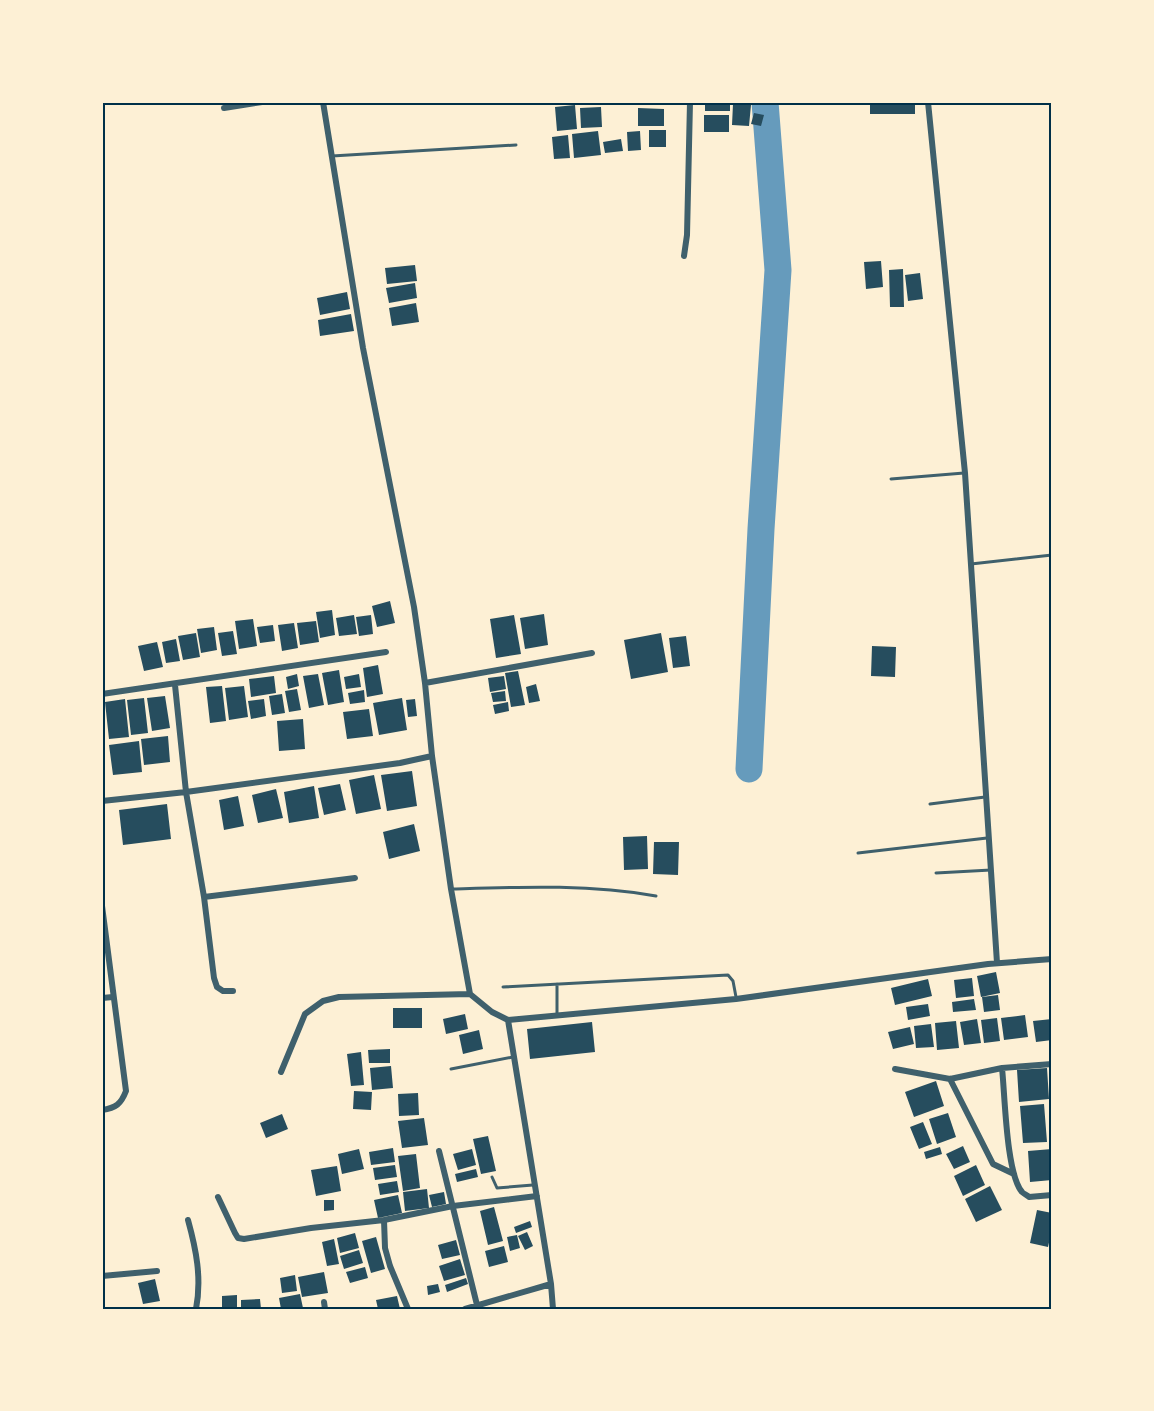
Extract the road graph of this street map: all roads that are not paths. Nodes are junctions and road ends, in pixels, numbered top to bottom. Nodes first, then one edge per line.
1 (262, 102) edge
2 (323, 102) edge
3 (690, 102) edge
4 (928, 102) edge
5 (224, 108) dead end
6 (516, 145) dead end
7 (332, 156) junction
8 (684, 256) dead end
9 (965, 473) junction
10 (891, 479) dead end
11 (1052, 555) edge
12 (971, 564) junction
13 (386, 652) dead end
14 (592, 653) dead end
15 (425, 683) junction
16 (175, 685) junction
17 (102, 694) edge
18 (432, 756) junction
19 (186, 792) junction
20 (986, 797) junction
21 (102, 801) edge
22 (930, 804) dead end
23 (989, 837) junction
24 (858, 853) dead end
25 (991, 870) junction
26 (936, 873) dead end
27 (355, 878) dead end
28 (451, 888) junction
29 (656, 896) dead end
30 (204, 897) junction
31 (102, 906) edge
32 (1052, 959) edge
33 (997, 963) junction
34 (557, 984) junction
35 (503, 987) dead end
36 (233, 991) dead end
37 (470, 994) junction
38 (113, 997) junction
39 (102, 998) edge
40 (736, 999) junction
41 (556, 1014) junction
42 (508, 1020) junction
43 (514, 1057) junction
44 (1052, 1064) edge
45 (1002, 1068) junction
46 (450, 1069) dead end
47 (895, 1069) dead end
48 (281, 1072) dead end
49 (950, 1079) junction
50 (102, 1110) edge
51 (439, 1151) dead end
52 (1014, 1174) junction
53 (492, 1177) dead end
54 (535, 1185) junction
55 (1052, 1195) edge
56 (537, 1196) junction
57 (218, 1197) dead end
58 (453, 1206) junction
59 (188, 1220) dead end
60 (384, 1220) junction
61 (157, 1271) dead end
62 (102, 1276) edge
63 (551, 1284) junction
64 (477, 1305) junction
65 (196, 1309) edge
66 (408, 1309) edge
67 (465, 1309) edge
68 (553, 1309) edge

1 - 5 street
2 - 7 street
3 - 8 street
4 - 9 street
6 - 7 lane
7 - 15 street
9 - 10 lane
9 - 12 street
11 - 12 lane
12 - 20 street
13 - 16 street
14 - 15 street
15 - 18 street
16 - 17 street
16 - 19 street
18 - 19 street
18 - 28 street
19 - 21 street
19 - 30 street
20 - 22 lane
20 - 23 street
23 - 24 lane
23 - 25 street
25 - 26 lane
25 - 33 street
27 - 30 street
28 - 29 lane
28 - 37 street
30 - 36 street
31 - 38 street
32 - 33 street
33 - 40 street
34 - 35 lane
34 - 40 lane
34 - 41 lane
37 - 42 street
37 - 48 street
38 - 39 street
38 - 50 street
40 - 41 street
41 - 42 street
42 - 43 street
43 - 46 lane
43 - 54 street
44 - 45 street
45 - 49 street
45 - 52 street
47 - 49 street
49 - 52 street
51 - 58 street
52 - 55 street
53 - 54 lane
54 - 56 street
56 - 58 street
56 - 63 street
57 - 60 street
58 - 60 street
58 - 64 street
59 - 65 street
60 - 66 street
61 - 62 street
63 - 64 street
63 - 68 street
64 - 67 street

